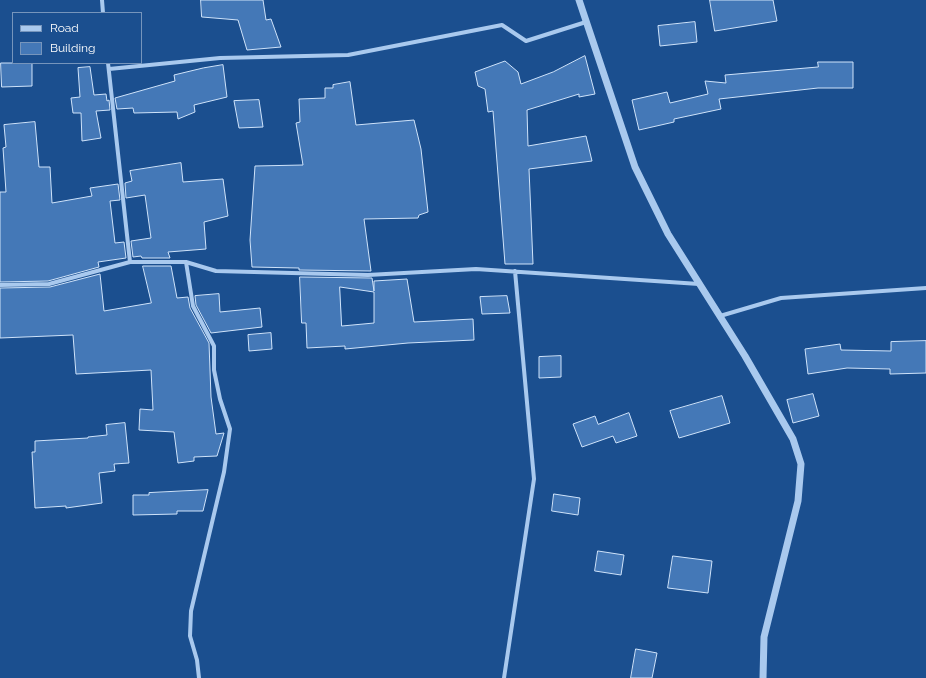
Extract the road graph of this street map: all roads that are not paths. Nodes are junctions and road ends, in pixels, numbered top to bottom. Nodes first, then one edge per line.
1 (102, 0) edge
2 (579, 0) edge
3 (103, 12) edge
4 (586, 22) junction
5 (108, 64) edge
6 (109, 69) junction
7 (130, 262) junction
8 (186, 262) junction
9 (515, 271) junction
10 (699, 284) junction
11 (0, 285) edge
12 (926, 288) edge
13 (720, 316) junction
14 (199, 678) edge
15 (504, 678) edge
16 (763, 678) edge

1 - 3 street
2 - 4 street
4 - 6 street
4 - 10 street
5 - 6 street
6 - 7 street
7 - 8 street
7 - 11 street
8 - 9 street
8 - 14 street
9 - 10 street
9 - 15 street
10 - 13 street
12 - 13 street
13 - 16 street

